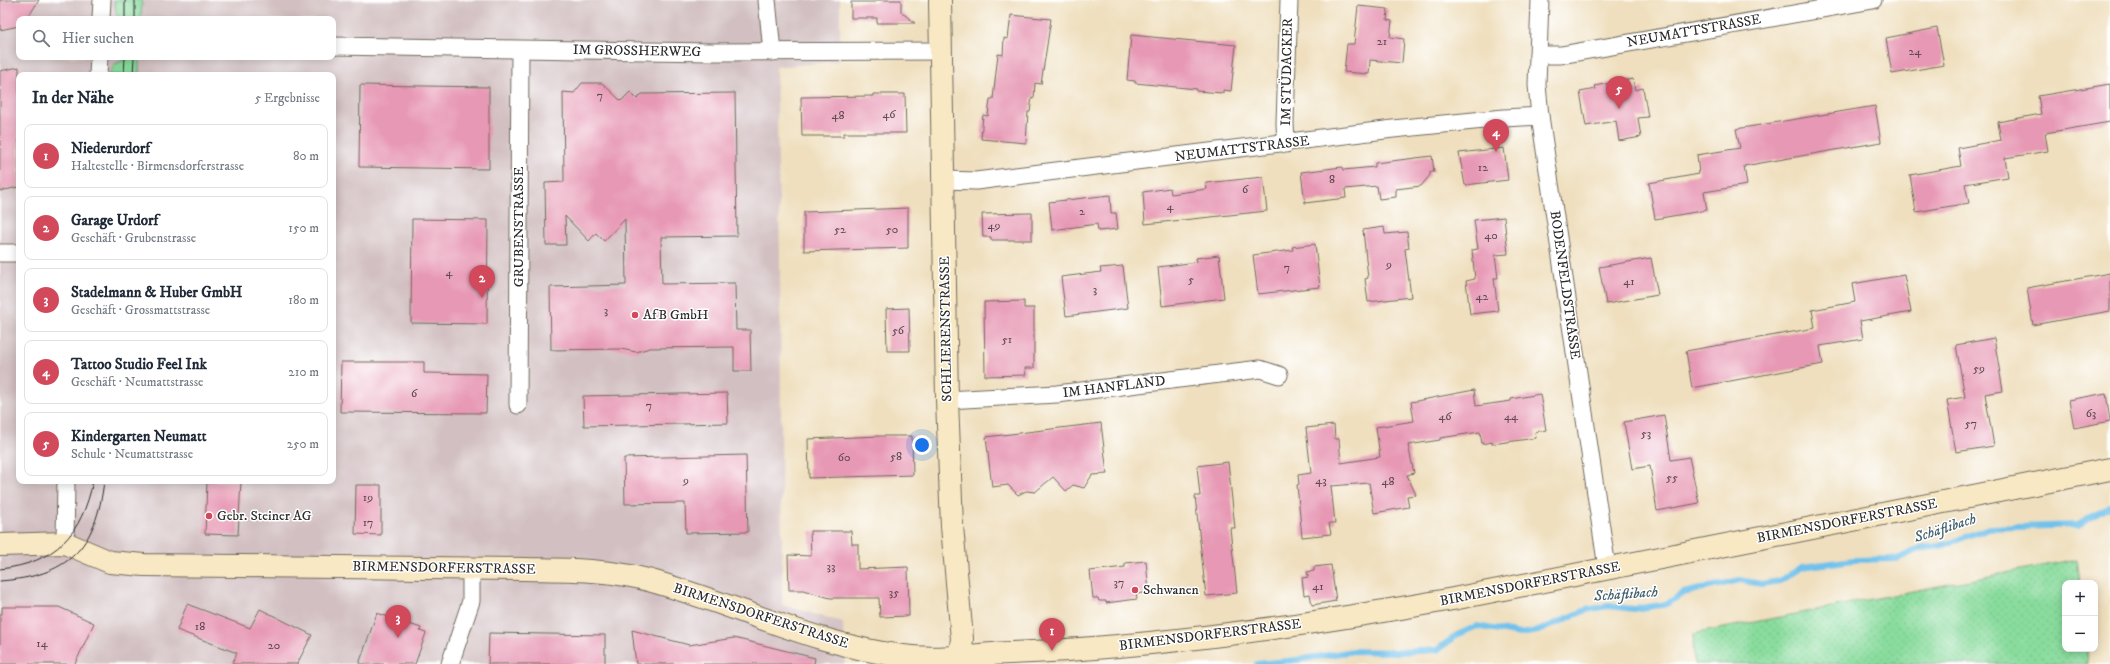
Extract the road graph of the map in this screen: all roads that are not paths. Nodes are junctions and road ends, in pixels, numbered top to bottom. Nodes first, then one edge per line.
1 (102, 0) edge
2 (767, 0) edge
3 (940, 0) edge
4 (1289, 0) edge
5 (1540, 0) edge
6 (1873, 0) edge
7 (101, 16) edge
8 (336, 46) edge
9 (520, 50) junction
10 (940, 51) junction
11 (772, 52) junction
12 (1538, 55) junction
13 (99, 60) edge
14 (98, 72) edge
15 (1540, 116) junction
16 (1286, 144) junction
17 (944, 180) junction
18 (0, 253) edge
19 (16, 253) edge
20 (1280, 375) dead end
21 (947, 400) junction
22 (518, 405) dead end
23 (2110, 469) edge
24 (66, 484) edge
25 (65, 543) junction
26 (0, 545) edge
27 (1607, 568) junction
28 (471, 569) junction
29 (959, 661) edge
30 (450, 664) edge

1 - 7 street
2 - 11 street
3 - 10 main road, SCHLIERENSTRASSE
4 - 16 street, IM STÜDACKER
5 - 12 street, BODENFELDSTRASSE
6 - 12 street, NEUMATTSTRASSE
8 - 9 street, IM GROSSHERWEG
9 - 11 street, IM GROSSHERWEG
9 - 22 street, GRUBENSTRASSE
10 - 11 street, IM GROSSHERWEG
10 - 17 main road, SCHLIERENSTRASSE
12 - 15 street, BODENFELDSTRASSE
13 - 14 street
15 - 16 street, NEUMATTSTRASSE
15 - 27 street, BODENFELDSTRASSE
16 - 17 street, NEUMATTSTRASSE
17 - 21 main road, SCHLIERENSTRASSE
18 - 19 street
20 - 21 street, IM HANFLAND
21 - 29 main road, SCHLIERENSTRASSE
23 - 27 main road, BIRMENSDORFERSTRASSE
24 - 25 street
25 - 26 main road, BIRMENSDORFERSTRASSE
25 - 28 main road, BIRMENSDORFERSTRASSE
27 - 29 main road, BIRMENSDORFERSTRASSE
28 - 29 main road, BIRMENSDORFERSTRASSE
28 - 30 street

